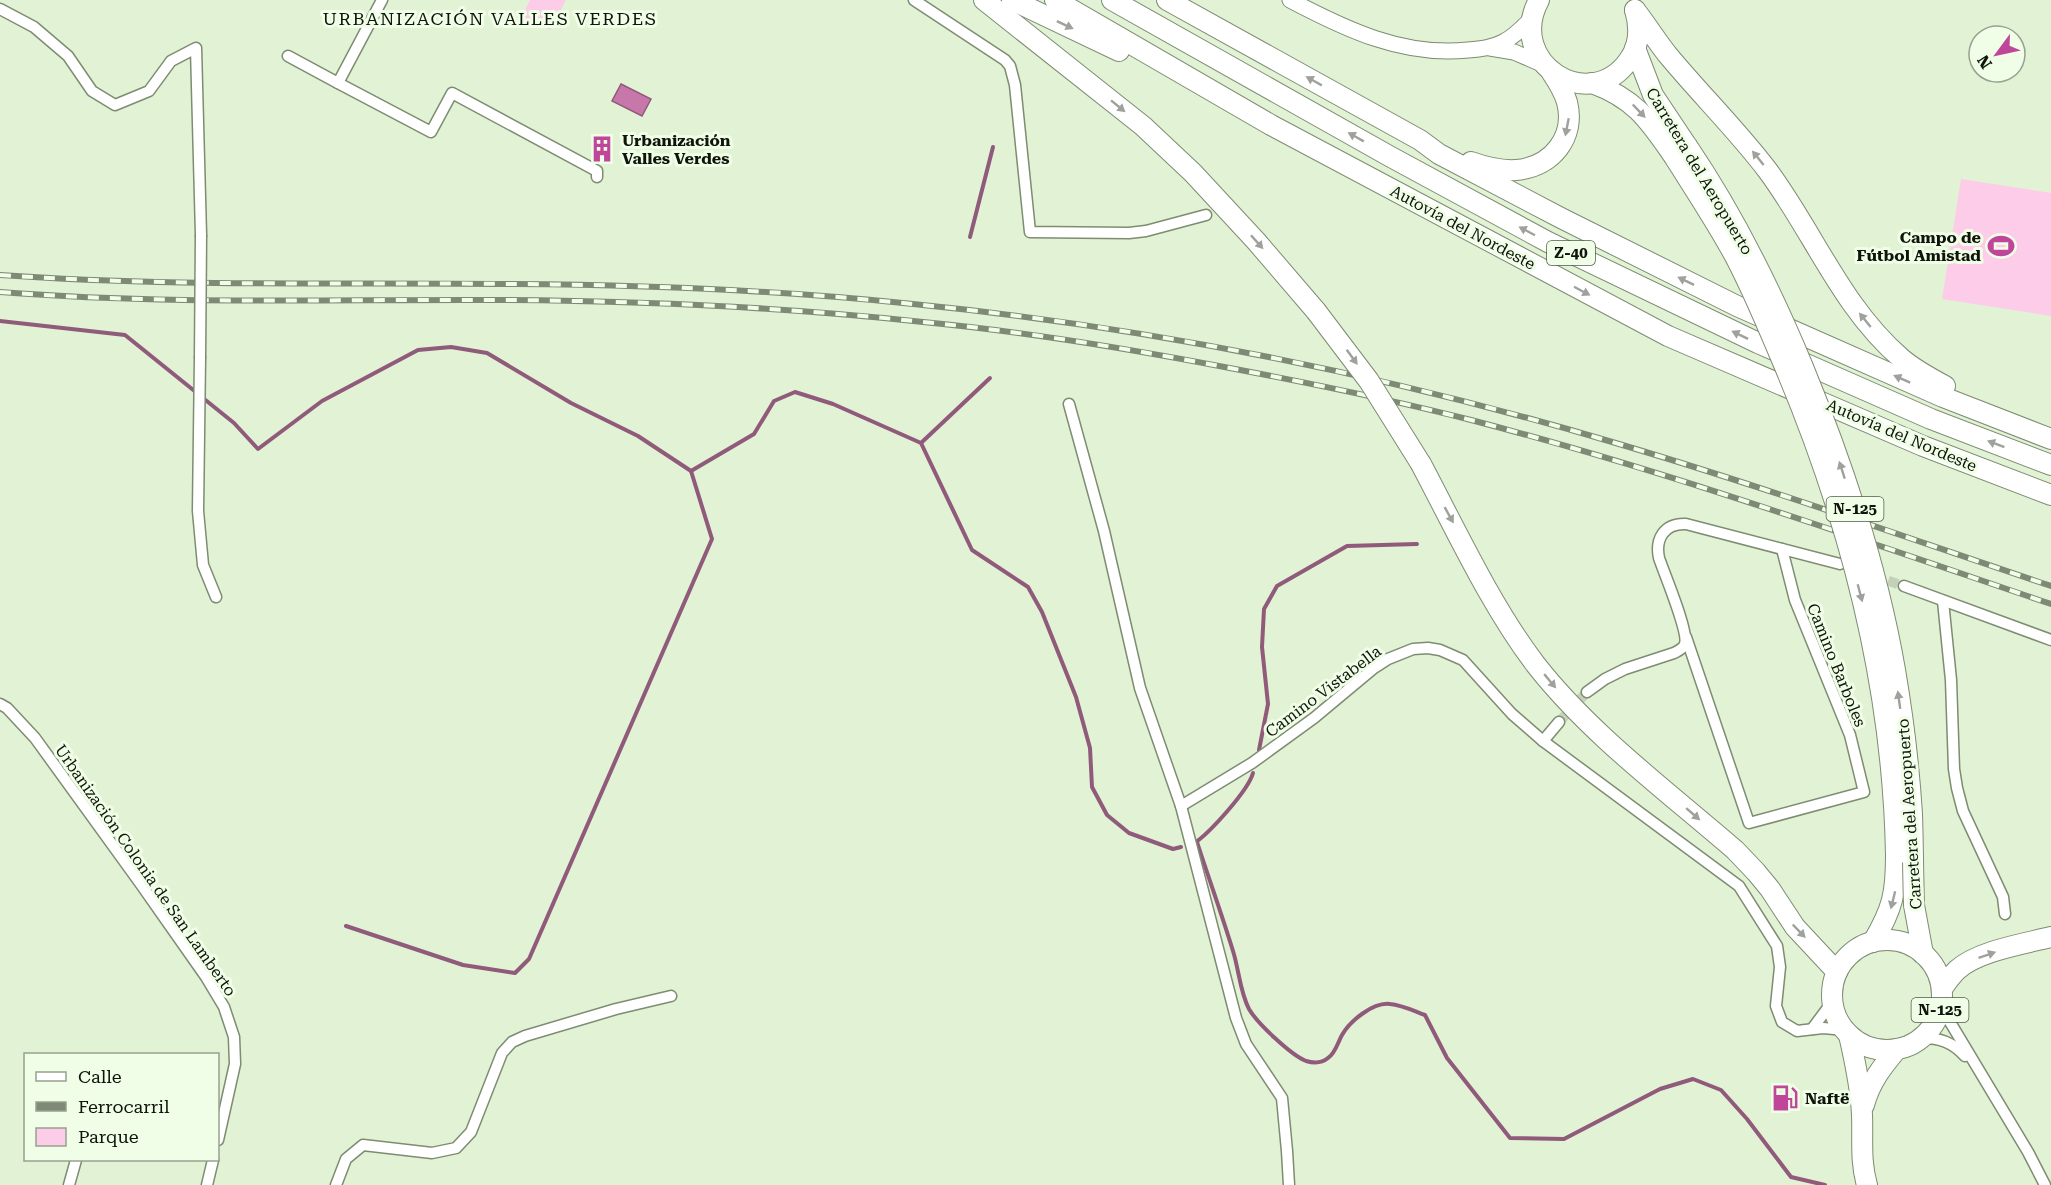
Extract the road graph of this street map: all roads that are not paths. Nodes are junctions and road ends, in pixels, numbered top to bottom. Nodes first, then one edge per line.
1 (382, 0) edge
2 (914, 0) edge
3 (984, 0) edge
4 (1012, 0) edge
5 (1055, 0) edge
6 (1112, 0) edge
7 (1167, 0) edge
8 (1290, 0) edge
9 (1539, 0) edge
10 (1632, 5) edge
11 (0, 9) edge
12 (1531, 19) junction
13 (1490, 48) junction
14 (1635, 48) junction
15 (288, 56) dead end
16 (1548, 69) junction
17 (338, 83) junction
18 (1592, 83) junction
19 (1271, 125) junction
20 (1420, 141) junction
21 (1680, 151) junction
22 (597, 177) dead end
23 (1206, 215) dead end
24 (1069, 404) dead end
25 (1995, 417) junction
26 (2051, 439) edge
27 (2051, 465) edge
28 (2051, 495) edge
29 (1782, 549) junction
30 (1840, 564) dead end
31 (1904, 586) tunnel mouth
32 (216, 597) dead end
33 (1943, 601) junction
34 (1686, 637) junction
35 (2051, 640) edge
36 (1587, 692) tunnel mouth
37 (0, 704) edge
38 (1559, 722) tunnel mouth
39 (1543, 741) junction
40 (1181, 806) junction
41 (2005, 914) dead end
42 (2051, 938) edge
43 (1873, 942) junction
44 (1923, 954) junction
45 (1837, 972) junction
46 (671, 996) dead end
47 (1941, 998) junction
48 (1833, 1001) junction
49 (1812, 1029) junction
50 (1847, 1033) junction
51 (1922, 1038) junction
52 (1897, 1049) junction
53 (1981, 1074) junction
54 (1862, 1113) junction
55 (219, 1136) edge
56 (76, 1161) edge
57 (213, 1161) edge
58 (69, 1185) edge
59 (207, 1185) edge
60 (336, 1185) edge
61 (1289, 1185) edge
62 (1867, 1185) edge
63 (2045, 1185) edge

1 - 17 street
2 - 23 street
3 -> 45 highway, bridge
4 -> 19 highway
5 - 19 highway, Autovía del Nordeste / Z-40
27 -> 6 highway, Autovía del Nordeste / Z-40
20 -> 7 highway
8 - 13 street, N-125
9 - 12 highway, N-125
10 - 14 highway, N-125
25 -> 10 highway
11 - 32 street, bridge
12 - 13 street, N-125
12 - 16 highway, N-125
13 - 16 street, N-125
14 - 18 highway
14 - 21 highway, Carretera del Aeropuerto / N-125
15 - 17 street
16 - 18 highway, N-125
16 -> 20 highway
17 - 22 street
18 -> 21 highway, Carretera del Aeropuerto / N-125
19 -> 28 highway, Autovía del Nordeste / Z-40
25 -> 20 highway
21 -> 43 highway, Carretera del Aeropuerto / N-125, bridge
44 -> 21 highway, Carretera del Aeropuerto / N-125, bridge
24 - 40 street
25 - 26 highway
29 - 30 street
29 - 34 street
29 - 34 street, Camino Barboles
31 - 33 street
33 - 35 street
33 - 41 street
34 - 36 street
37 - 55 street, Urbanización Colonia de San Lamberto
38 - 39 street
39 - 40 street, Camino Vistabella
39 - 49 street, Camino Vistabella
40 - 61 street
47 -> 42 highway
43 - 44 highway
43 - 45 highway
44 - 47 highway, N-125
45 - 48 highway, N-125
46 - 60 street
47 - 51 highway, N-125
47 - 53 street
48 - 49 street
48 - 50 highway, N-125
49 - 50 street, Camino Vistabella
50 - 52 highway
50 - 54 highway, N-125
51 - 52 highway, N-125
51 - 53 street
52 - 54 highway, N-125
53 - 63 street
54 - 62 highway, N-125
56 - 58 street
57 - 59 street

